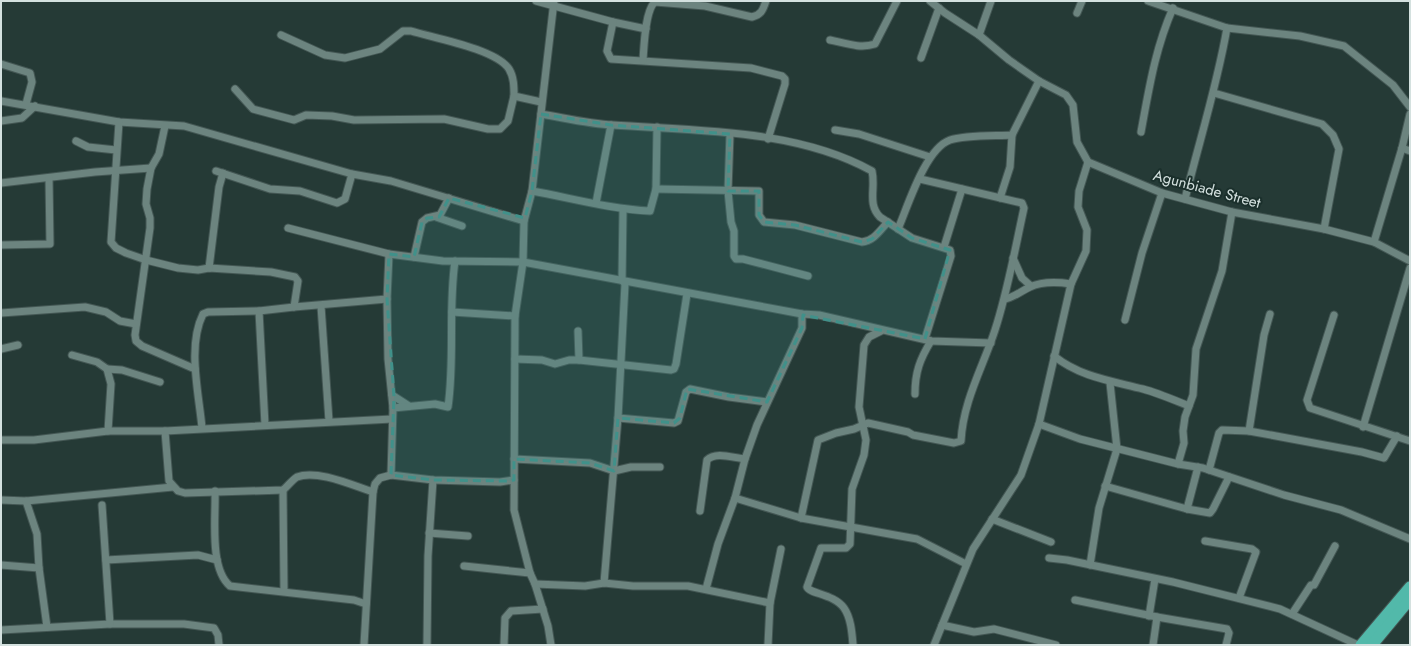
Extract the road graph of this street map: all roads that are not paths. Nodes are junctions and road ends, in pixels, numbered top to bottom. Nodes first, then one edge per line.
1 (536, 1) edge
2 (766, 1) edge
3 (897, 1) edge
4 (930, 1) edge
5 (991, 1) edge
6 (1082, 1) edge
7 (1148, 1) edge
8 (553, 3) edge
9 (939, 8) junction
10 (1173, 8) junction
11 (1077, 13) dead end
12 (613, 22) junction
13 (1226, 28) junction
14 (646, 29) junction
15 (281, 35) dead end
16 (979, 35) junction
17 (830, 40) dead end
18 (921, 58) dead end
19 (643, 60) junction
20 (1, 64) edge
21 (1039, 81) junction
22 (235, 89) dead end
23 (1214, 94) junction
24 (514, 96) junction
25 (1, 101) edge
26 (542, 102) junction
27 (26, 104) junction
28 (35, 106) junction
29 (1410, 107) edge
30 (541, 114) junction
31 (1410, 114) edge
32 (1, 121) edge
33 (119, 122) junction
34 (612, 125) junction
35 (165, 126) junction
36 (657, 127) junction
37 (835, 130) dead end
38 (1141, 132) dead end
39 (730, 134) junction
40 (1012, 135) junction
41 (768, 139) junction
42 (76, 141) dead end
43 (1402, 148) junction
44 (116, 150) junction
45 (1410, 151) edge
46 (930, 157) junction
47 (1088, 162) junction
48 (151, 168) junction
49 (115, 172) junction
50 (352, 174) junction
51 (49, 178) junction
52 (920, 179) junction
53 (1, 184) edge
54 (656, 189) junction
55 (962, 189) junction
56 (532, 191) junction
57 (728, 191) junction
58 (1162, 193) junction
59 (449, 198) junction
60 (1000, 198) junction
61 (1185, 199) junction
62 (596, 203) junction
63 (623, 210) junction
64 (1232, 212) junction
65 (436, 217) junction
66 (524, 221) junction
67 (888, 222) junction
68 (462, 226) dead end
69 (288, 228) dead end
70 (898, 229) junction
71 (1324, 229) junction
72 (1374, 242) junction
73 (1, 245) edge
74 (944, 247) junction
75 (389, 254) junction
76 (414, 257) junction
77 (1013, 258) junction
78 (146, 260) junction
79 (455, 261) junction
80 (1410, 261) edge
81 (523, 262) junction
82 (209, 268) junction
83 (1410, 268) edge
84 (808, 276) dead end
85 (622, 280) junction
86 (1071, 284) junction
87 (1031, 286) junction
88 (687, 294) junction
89 (387, 299) junction
90 (1005, 299) junction
91 (321, 306) junction
92 (294, 307) junction
93 (259, 311) junction
94 (452, 312) junction
95 (1, 313) edge
96 (802, 314) junction
97 (1270, 314) dead end
98 (1334, 315) dead end
99 (515, 316) junction
100 (1125, 320) dead end
101 (136, 324) junction
102 (578, 331) dead end
103 (881, 331) junction
104 (928, 340) junction
105 (991, 343) junction
106 (18, 345) dead end
107 (1, 349) edge
108 (72, 354) dead end
109 (1054, 356) junction
110 (515, 359) junction
111 (579, 360) junction
112 (621, 366) junction
113 (107, 369) junction
114 (195, 369) junction
115 (160, 382) dead end
116 (1110, 383) junction
117 (915, 394) dead end
118 (392, 395) junction
119 (767, 402) junction
120 (409, 406) junction
121 (1189, 406) junction
122 (393, 408) junction
123 (618, 418) junction
124 (392, 419) junction
125 (329, 421) junction
126 (864, 424) junction
127 (1039, 424) junction
128 (265, 425) junction
129 (1363, 427) junction
130 (202, 428) junction
131 (108, 431) junction
132 (165, 431) junction
133 (1249, 431) junction
134 (1397, 436) junction
135 (1, 440) edge
136 (1410, 441) edge
137 (1117, 449) junction
138 (514, 459) junction
139 (745, 459) junction
140 (1178, 464) junction
141 (1198, 467) junction
142 (660, 468) dead end
143 (1209, 470) junction
144 (614, 471) junction
145 (391, 475) junction
146 (1229, 476) junction
147 (433, 480) junction
148 (514, 480) junction
149 (1105, 486) junction
150 (173, 487) junction
151 (283, 490) junction
152 (216, 492) junction
153 (373, 492) junction
154 (735, 498) junction
155 (1, 500) edge
156 (26, 501) junction
157 (102, 505) dead end
158 (1187, 509) junction
159 (700, 511) dead end
160 (802, 518) junction
161 (992, 520) junction
162 (851, 526) junction
163 (429, 533) junction
164 (468, 536) dead end
165 (1410, 539) edge
166 (1205, 541) dead end
167 (1051, 542) dead end
168 (1335, 546) dead end
169 (781, 549) dead end
170 (1048, 558) dead end
171 (106, 560) junction
172 (217, 560) junction
173 (966, 564) junction
174 (1, 565) edge
175 (1090, 565) junction
176 (464, 566) dead end
177 (39, 568) junction
178 (530, 573) junction
179 (1155, 579) junction
180 (604, 583) junction
181 (536, 584) junction
182 (1410, 587) edge
183 (706, 589) junction
184 (284, 591) junction
185 (1239, 598) junction
186 (1075, 600) dead end
187 (1410, 600) edge
188 (770, 603) junction
189 (366, 604) junction
190 (543, 609) junction
191 (1292, 614) junction
192 (1149, 616) junction
193 (1157, 617) junction
194 (110, 624) junction
195 (942, 624) junction
196 (47, 628) junction
197 (1, 630) edge
198 (219, 645) edge
199 (364, 645) edge
200 (427, 645) edge
201 (504, 645) edge
202 (551, 645) edge
203 (768, 645) edge
204 (853, 645) edge
205 (934, 645) edge
206 (1056, 645) edge
207 (1153, 645) edge
208 (1226, 645) edge
209 (1360, 645) edge
210 (1372, 645) edge

1 - 8 street
2 - 14 street
3 - 17 street
4 - 9 street
5 - 16 street
6 - 11 street
7 - 10 street
8 - 12 street
8 - 26 street
9 - 16 street
9 - 18 street
10 - 13 street
10 - 38 street
12 - 14 street
12 - 19 street
13 - 23 street
13 - 29 street
14 - 19 street
15 - 24 street
16 - 21 street
19 - 41 street
20 - 27 street
21 - 40 street
21 - 47 street
22 - 24 street
23 - 61 street
23 - 71 street
24 - 26 street
25 - 27 street
26 - 30 street
27 - 28 street
28 - 32 street
28 - 33 street
30 - 34 street
30 - 56 street
31 - 43 street
33 - 35 street
33 - 44 street
34 - 36 street
34 - 62 street
35 - 48 street
35 - 50 street
36 - 39 street
36 - 54 street
37 - 46 street
39 - 41 street
39 - 57 street
40 - 46 street
40 - 60 street
41 - 67 street
42 - 44 street
43 - 45 street
43 - 72 street
44 - 49 street
46 - 52 street
47 - 58 street, Agunbiade Street
47 - 86 street
48 - 49 street
48 - 78 street
49 - 51 street
49 - 78 street
50 - 59 street
50 - 82 street
51 - 53 street
51 - 73 street
52 - 55 street
52 - 70 street
54 - 57 street
54 - 63 street
55 - 60 street
55 - 74 street
56 - 62 street
56 - 66 street
57 - 67 street
57 - 84 street
58 - 61 street, Agunbiade Street
58 - 100 street
59 - 65 street
59 - 66 street
60 - 77 street
61 - 64 street, Agunbiade Street
62 - 63 street
63 - 85 street
64 - 71 street, Agunbiade Street
64 - 121 street
65 - 68 street
65 - 76 street
66 - 81 street
67 - 70 street
69 - 75 street
70 - 74 street
71 - 72 street, Agunbiade Street
72 - 80 street, Agunbiade Street
74 - 104 street
75 - 76 street
75 - 89 street
76 - 79 street
77 - 87 street
77 - 90 street
78 - 82 street
78 - 101 street
79 - 81 street
79 - 94 street
81 - 85 street
81 - 99 street
82 - 92 street
83 - 129 street
85 - 88 street
85 - 112 street
86 - 87 street
86 - 109 street
87 - 90 street
88 - 96 street
88 - 112 street
89 - 91 street
89 - 118 street
90 - 105 street
91 - 92 street
91 - 125 street
92 - 93 street
93 - 114 street
93 - 128 street
94 - 99 street
94 - 120 street
95 - 101 street
96 - 103 street
96 - 119 street
97 - 133 street
98 - 129 street
99 - 110 street
101 - 114 street
102 - 111 street
103 - 104 street
103 - 126 street
104 - 105 street
104 - 117 street
105 - 126 street
106 - 107 street
108 - 113 street
109 - 116 street
109 - 127 street
110 - 111 street
110 - 138 street
111 - 112 street
112 - 123 street
113 - 115 street
113 - 131 street
114 - 130 street
116 - 121 street
116 - 137 street
118 - 120 street
118 - 122 street
119 - 123 street
119 - 139 street
120 - 122 street
121 - 140 street
122 - 124 street
123 - 144 street
124 - 125 street
124 - 145 street
125 - 128 street
126 - 160 street
126 - 162 street
127 - 137 street
127 - 161 street
128 - 130 street
129 - 134 street
130 - 132 street
131 - 132 street
131 - 135 street
132 - 150 street
133 - 134 street
133 - 143 street
134 - 136 street
137 - 140 street
137 - 149 street
138 - 144 street
138 - 148 street
139 - 154 street
139 - 159 street
140 - 141 street
141 - 143 street
141 - 158 street
142 - 144 street
143 - 146 street
144 - 180 street
145 - 147 street
145 - 153 street
146 - 158 street
146 - 165 street
147 - 148 street
147 - 163 street
148 - 178 street
149 - 158 street
149 - 175 street
150 - 152 street
150 - 156 street
151 - 152 street
151 - 153 street
151 - 184 street
152 - 172 street
153 - 189 street
154 - 160 street
154 - 183 street
155 - 156 street
156 - 177 street
157 - 171 street
160 - 162 street
161 - 167 street
161 - 173 street
162 - 173 street
162 - 204 street
163 - 164 street
163 - 200 street
166 - 185 street
168 - 191 street
169 - 188 street
170 - 175 street
171 - 172 street
171 - 194 street
172 - 184 street
173 - 195 street
174 - 177 street
175 - 179 street
176 - 178 street
177 - 196 street
178 - 181 street
179 - 185 street
179 - 192 street
180 - 181 street
180 - 183 street
181 - 190 street
182 - 209 highway
183 - 188 street
184 - 189 street
185 - 191 street
186 - 192 street
187 - 210 highway
188 - 203 street
189 - 199 street
190 - 201 street
190 - 202 street
191 - 209 street
192 - 193 street
193 - 207 street
193 - 208 street
194 - 196 street
194 - 198 street
195 - 205 street
195 - 206 street
196 - 197 street

